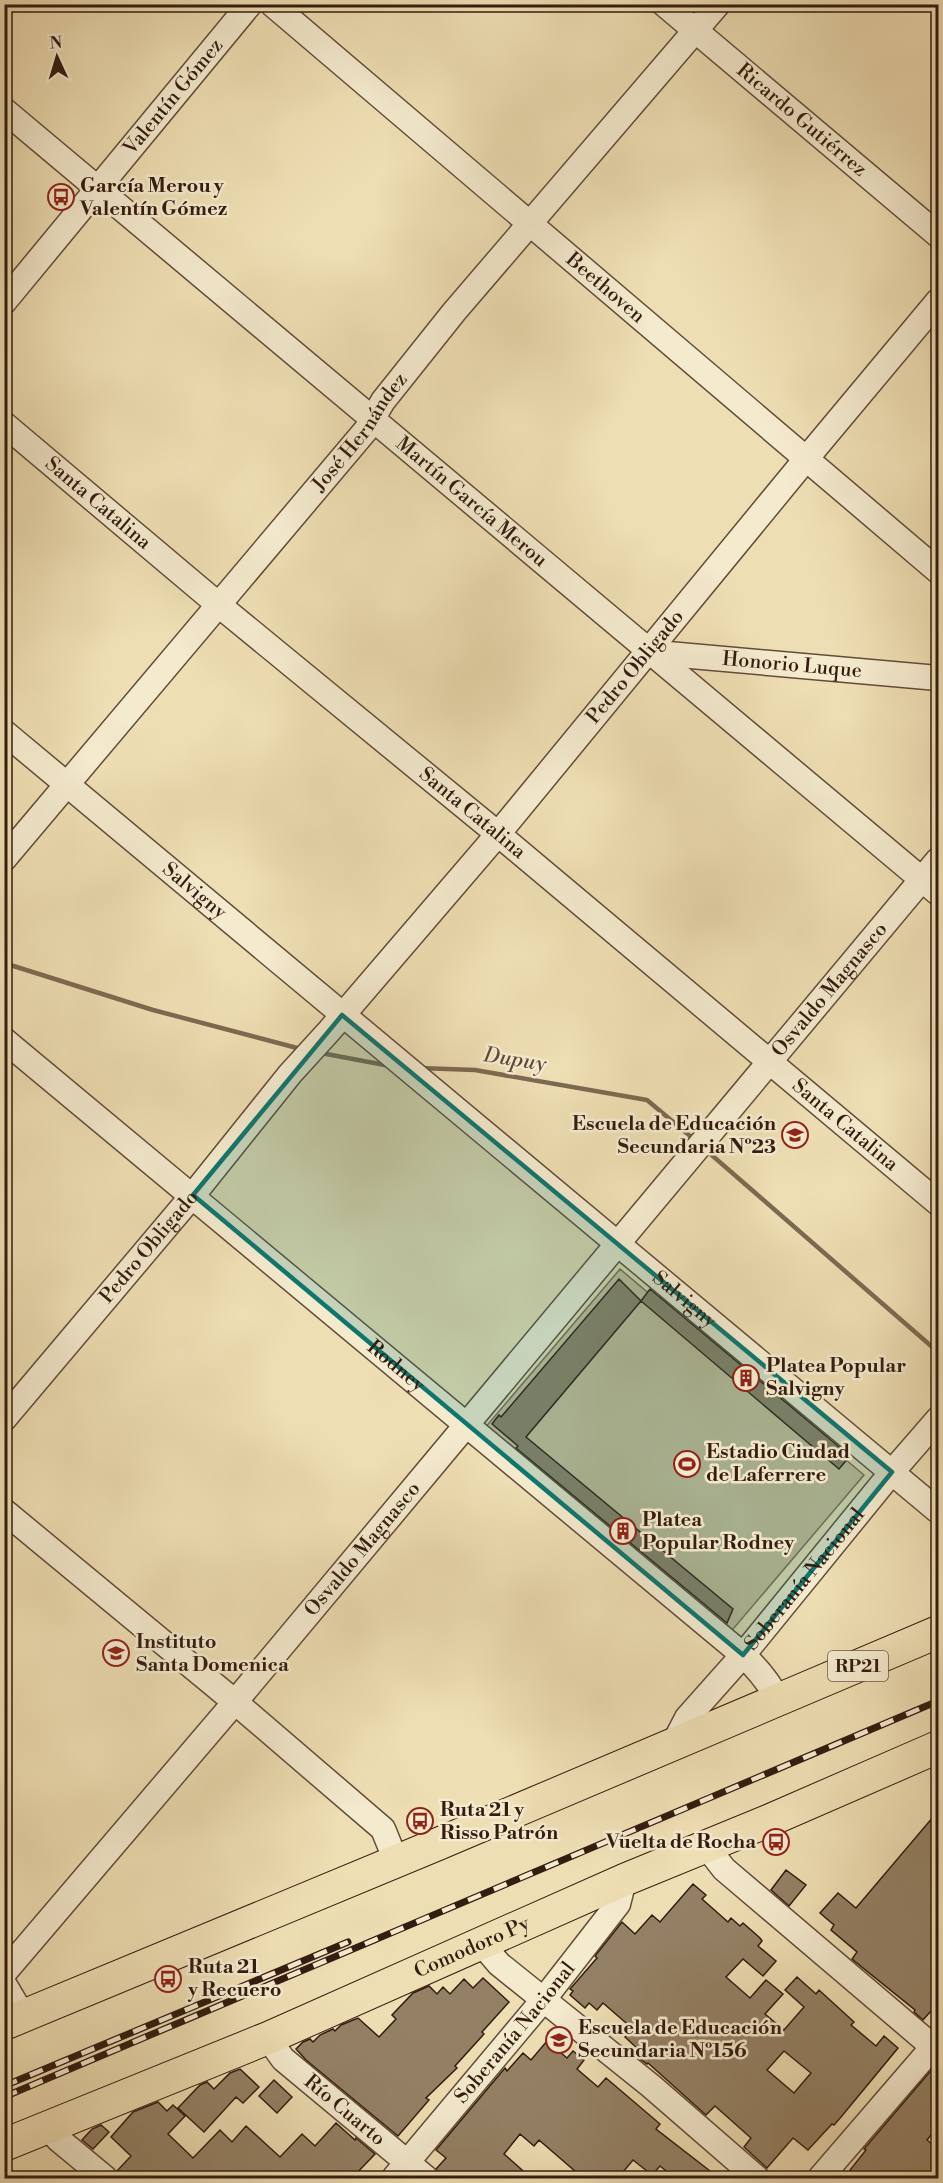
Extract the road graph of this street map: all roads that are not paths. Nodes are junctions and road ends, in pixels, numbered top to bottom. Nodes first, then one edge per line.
1 (250, 4) edge
2 (272, 4) edge
3 (664, 4) edge
4 (718, 4) edge
5 (695, 31) junction
6 (4, 110) edge
7 (99, 189) junction
8 (531, 224) junction
9 (939, 235) edge
10 (939, 301) edge
11 (4, 302) edge
12 (373, 418) junction
13 (4, 424) edge
14 (806, 459) junction
15 (939, 570) edge
16 (220, 606) junction
17 (648, 649) junction
18 (939, 678) edge
19 (4, 732) edge
20 (67, 784) junction
21 (498, 834) junction
22 (4, 859) edge
23 (939, 860) edge
24 (931, 886) edge
25 (336, 1023) junction
26 (4, 1040) edge
27 (769, 1062) junction
28 (193, 1195) junction
29 (939, 1203) edge
30 (617, 1244) junction
31 (4, 1419) edge
32 (939, 1419) edge
33 (465, 1424) junction
34 (892, 1472) junction
35 (4, 1512) edge
36 (939, 1512) edge
37 (939, 1632) edge
38 (742, 1655) junction
39 (778, 1700) junction
40 (235, 1702) junction
41 (674, 1743) junction
42 (936, 1753) edge
43 (706, 1846) junction
44 (396, 1861) junction
45 (624, 1880) junction
46 (481, 1943) junction
47 (4, 1973) edge
48 (4, 1984) edge
49 (544, 1999) junction
50 (14, 2020) edge
51 (268, 2038) junction
52 (937, 2046) edge
53 (47, 2127) junction
54 (4, 2145) edge
55 (400, 2171) edge
56 (105, 2178) edge
57 (426, 2178) edge
58 (757, 2178) edge
59 (820, 2178) edge

1 - 7 street, Valentín Gómez
2 - 8 street, Beethoven
3 - 5 street, Ricardo Gutiérrez
4 - 5 street, José Hernández
5 - 8 street, José Hernández
5 - 9 street, Ricardo Gutiérrez
6 - 7 street, Martín García Merou
7 - 11 street, Valentín Gómez
7 - 12 street, Martín García Merou
8 - 12 street, José Hernández
8 - 14 street, Beethoven
10 - 14 street, Pedro Obligado
12 - 16 street, José Hernández
12 - 17 street, Martín García Merou
13 - 16 street, Santa Catalina
14 - 15 street, Beethoven
14 - 17 street, Pedro Obligado
16 - 20 street, José Hernández
16 - 21 street, Santa Catalina
17 - 18 street, Honorio Luque
17 - 21 street, Pedro Obligado
17 - 24 street, Martín García Merou
19 - 20 street, Salvigny
20 - 22 street, José Hernández
20 - 25 street, Salvigny
21 - 25 street, Pedro Obligado
21 - 27 street, Santa Catalina
23 - 24 street, Osvaldo Magnasco
24 - 27 street, Osvaldo Magnasco
25 - 28 street, Pedro Obligado
25 - 30 street, Salvigny
26 - 28 street, Rodney
27 - 29 street, Santa Catalina
27 - 30 street, Osvaldo Magnasco
28 - 31 street, Pedro Obligado
28 - 33 street, Rodney
30 - 33 street, Osvaldo Magnasco
30 - 34 street, Salvigny
32 - 34 street, Soberanía Nacional
33 - 38 street, Rodney
33 - 40 street, Osvaldo Magnasco
34 - 36 street, Salvigny
34 - 38 street, Soberanía Nacional
35 - 40 street
37 - 39 main road, RP21
38 - 39 street, Rodney
38 - 41 street, Soberanía Nacional
39 - 41 main road, RP21
40 - 44 street
40 - 47 street, Osvaldo Magnasco
41 - 44 main road, RP21
42 - 43 main road, Comodoro Py
43 - 45 main road, Comodoro Py
43 - 52 street
44 - 50 main road, RP21
45 - 46 main road, Comodoro Py
45 - 49 street, Soberanía Nacional
46 - 49 street
46 - 51 main road, Comodoro Py
48 - 50 street
49 - 55 street, Soberanía Nacional
49 - 58 street
51 - 53 main road, Comodoro Py
51 - 55 street, Río Cuarto
52 - 59 street
53 - 54 main road, Comodoro Py
53 - 56 street
55 - 57 street, Río Cuarto

